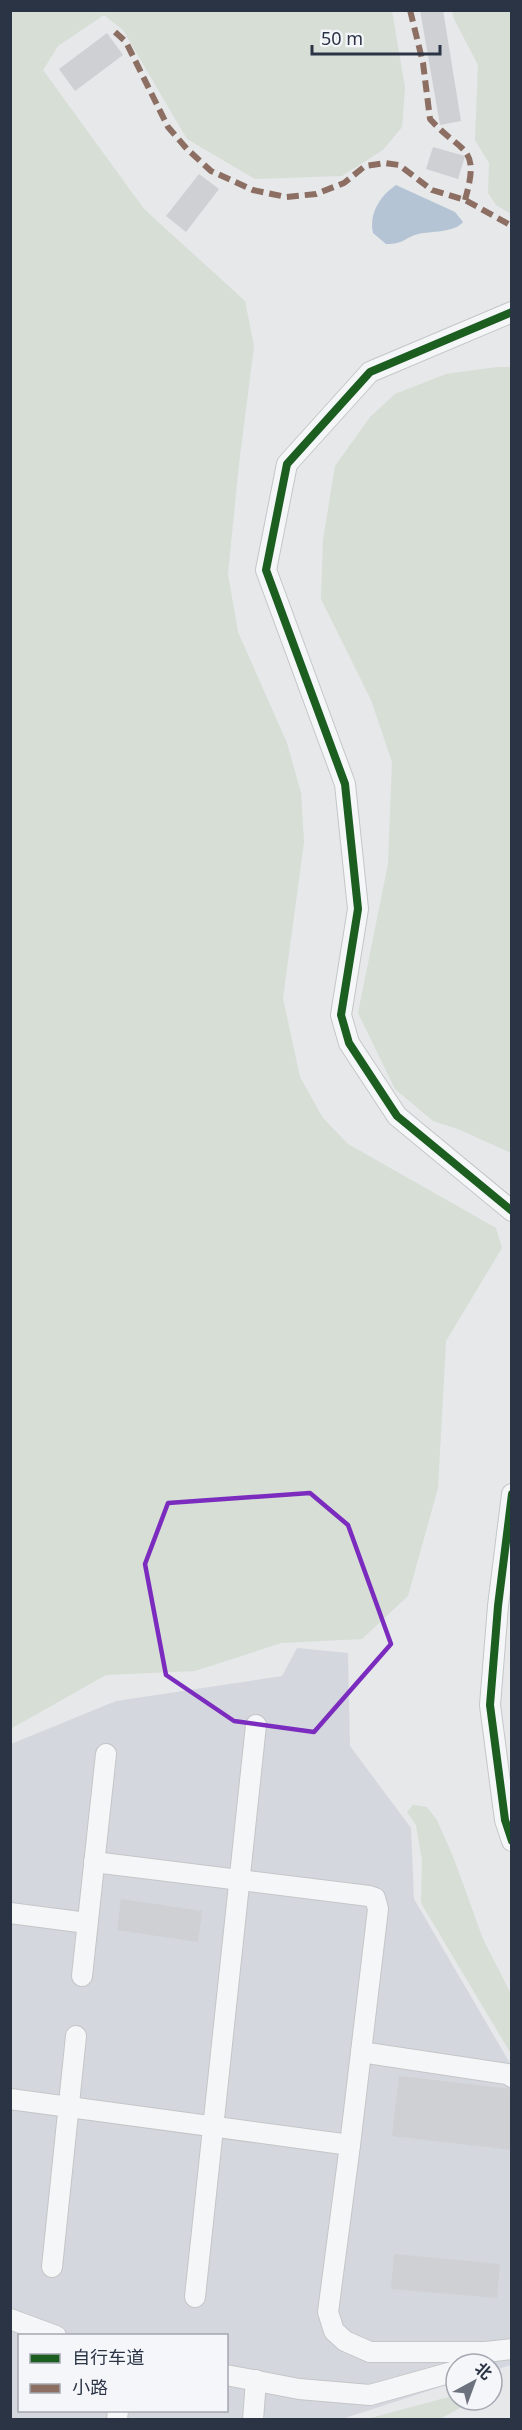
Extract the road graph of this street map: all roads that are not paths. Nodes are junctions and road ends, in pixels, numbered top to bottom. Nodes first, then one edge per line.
1 (512, 312) edge
2 (512, 1211) edge
3 (512, 1494) edge
4 (256, 1725) dead end
5 (106, 1754) dead end
6 (512, 1841) edge
7 (94, 1862) junction
8 (240, 1881) junction
9 (10, 1913) edge
10 (87, 1923) junction
11 (82, 1976) dead end
12 (76, 2036) dead end
13 (361, 2052) junction
14 (512, 2077) edge
15 (10, 2099) edge
16 (68, 2107) junction
17 (213, 2127) junction
18 (350, 2145) junction
19 (52, 2267) dead end
20 (195, 2297) dead end
21 (10, 2319) edge
22 (51, 2334) edge
23 (511, 2349) edge
24 (444, 2374) edge
25 (228, 2375) edge
26 (256, 2380) junction
27 (253, 2420) edge

1 - 2 street
3 - 6 street
4 - 8 street
5 - 7 street
7 - 8 street
7 - 10 street
8 - 13 street
8 - 17 street
9 - 10 street
10 - 11 street
12 - 16 street
13 - 14 street
13 - 18 street
15 - 16 street
16 - 17 street
16 - 19 street
17 - 18 street
17 - 20 street
18 - 23 street
21 - 22 street
24 - 26 street
25 - 26 street
26 - 27 street

